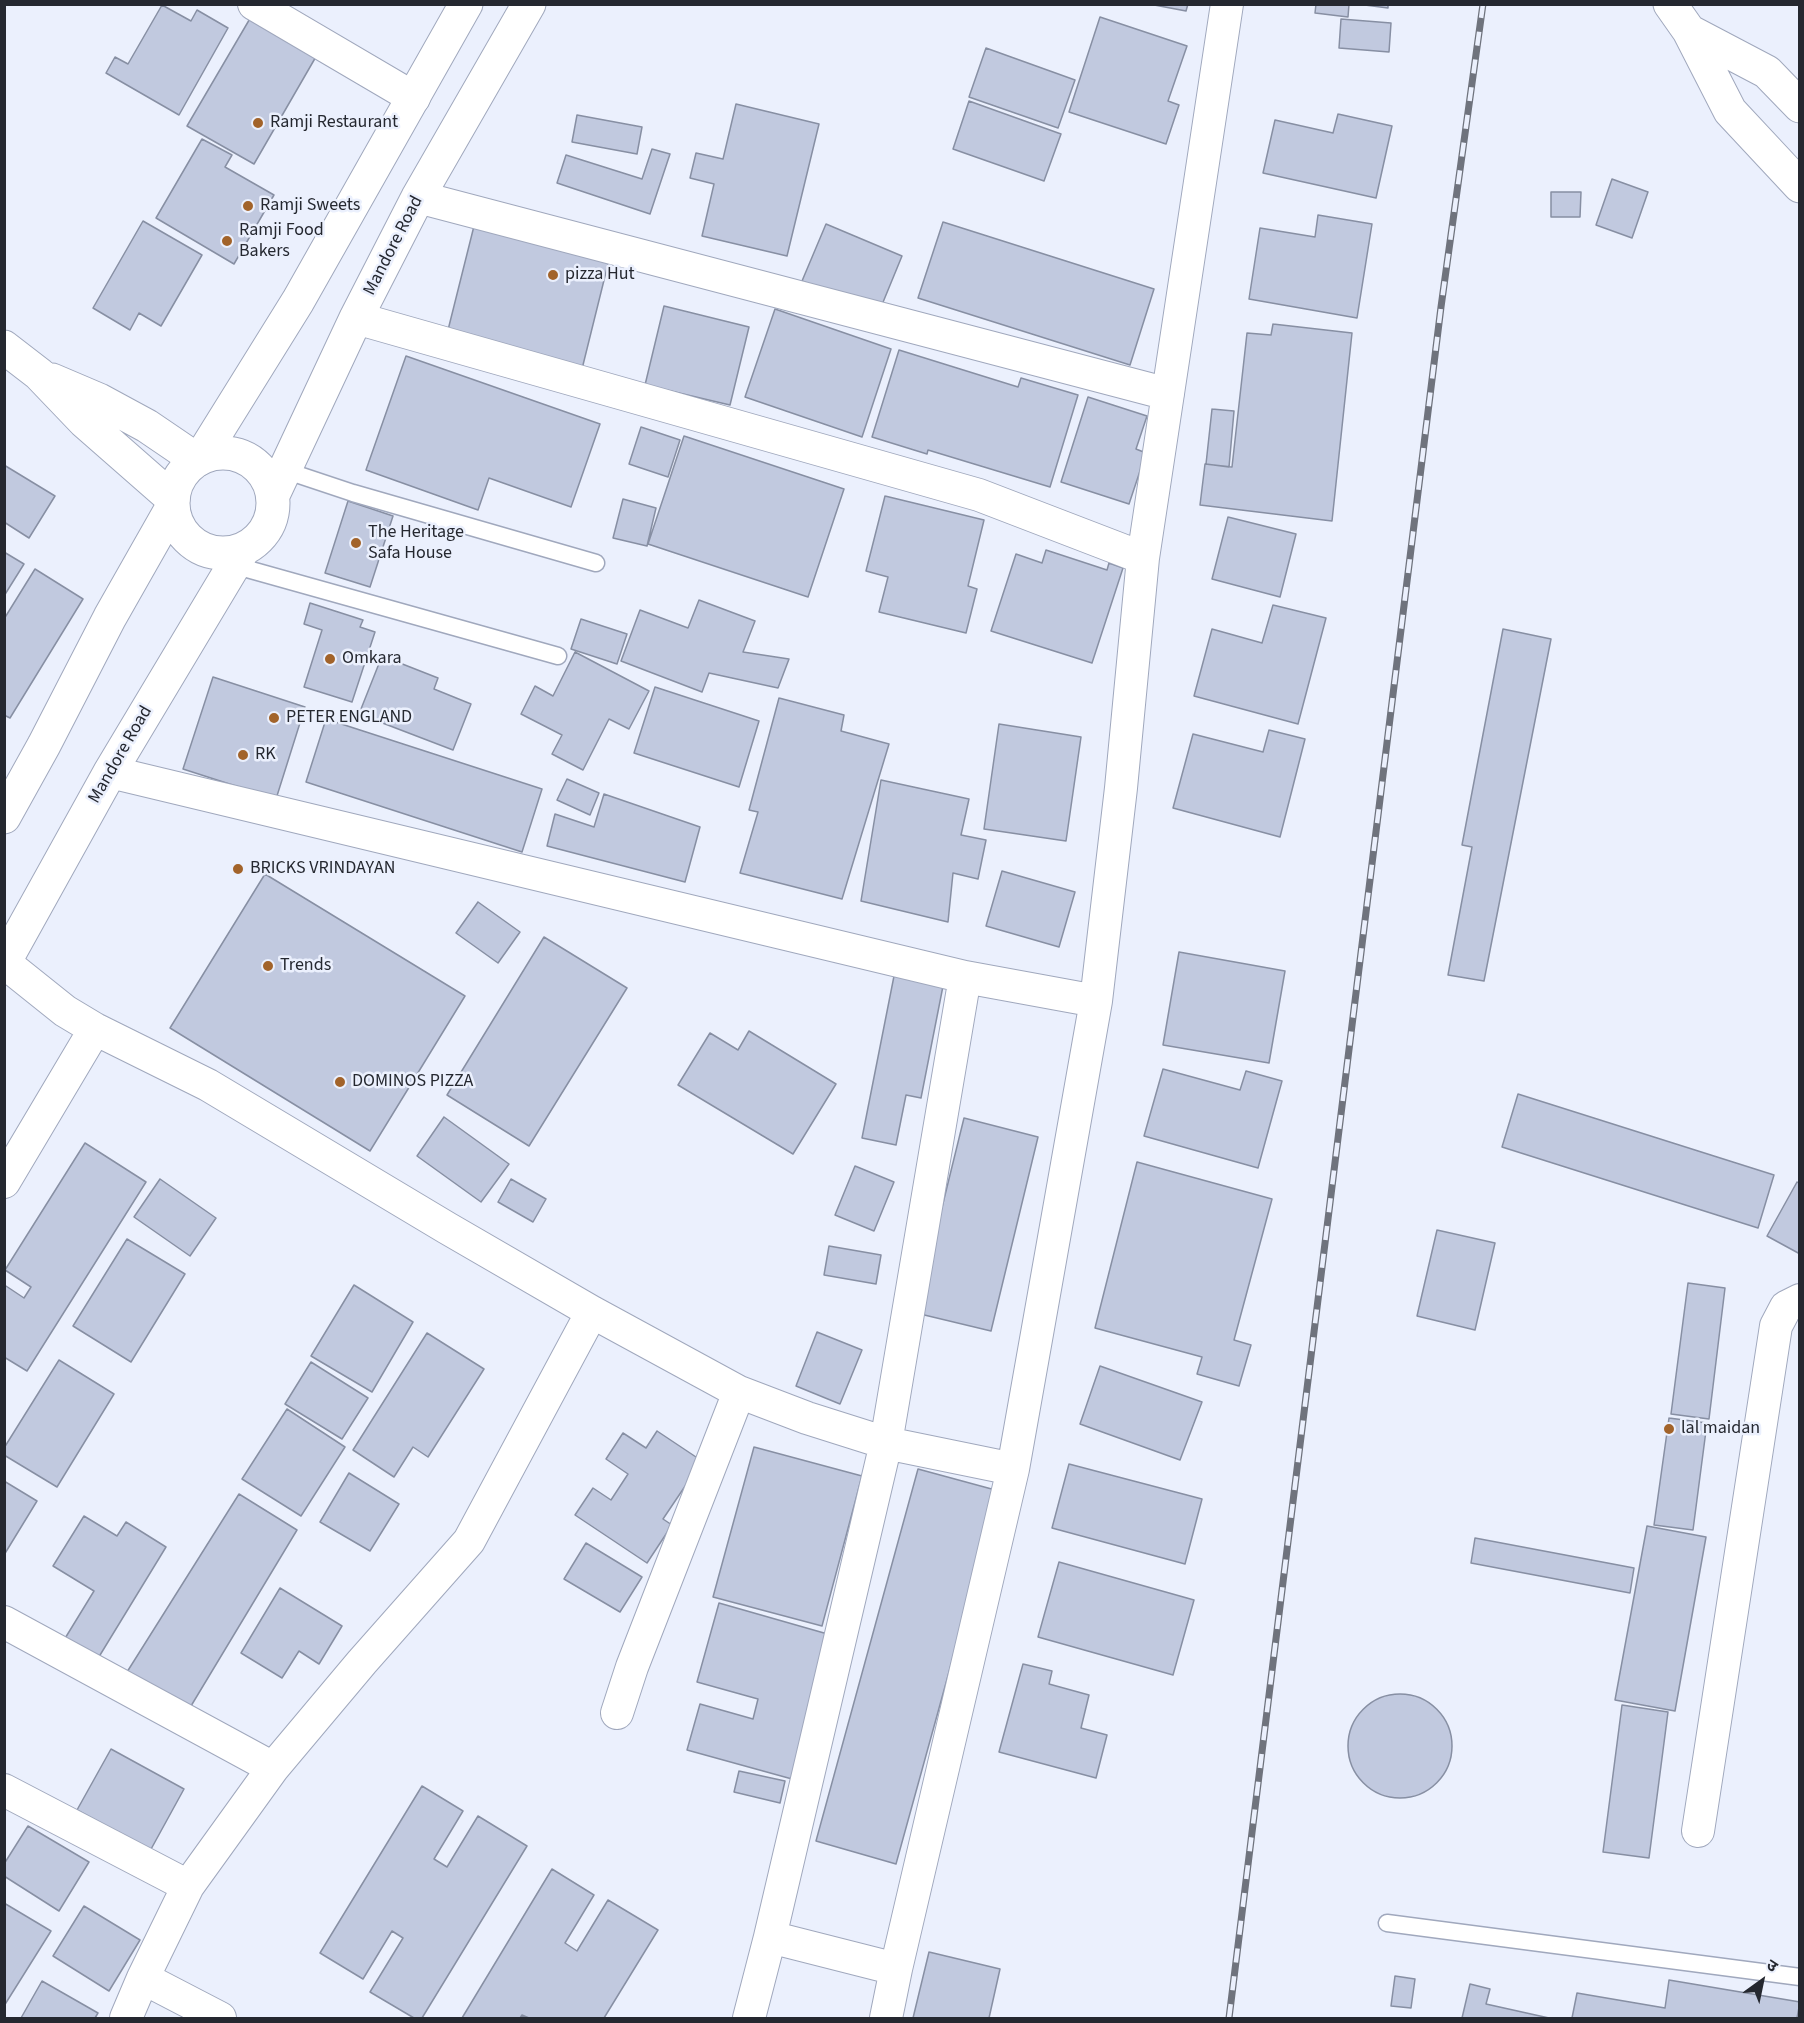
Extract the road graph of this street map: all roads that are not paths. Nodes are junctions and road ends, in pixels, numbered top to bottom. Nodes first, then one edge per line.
1 (254, 4) edge
2 (466, 4) edge
3 (529, 4) edge
4 (1227, 4) edge
5 (1670, 4) edge
6 (1689, 31) junction
7 (414, 98) junction
8 (1800, 106) edge
9 (1800, 186) edge
10 (418, 197) junction
11 (356, 318) junction
12 (4, 347) edge
13 (39, 374) junction
14 (1168, 394) junction
15 (199, 459) junction
16 (279, 483) junction
17 (173, 503) junction
18 (238, 557) junction
19 (1143, 558) junction
20 (596, 563) dead end
21 (558, 656) dead end
22 (110, 772) junction
23 (4, 817) edge
24 (5, 963) edge
25 (964, 977) junction
26 (1096, 1001) junction
27 (95, 1029) junction
28 (4, 1182) edge
29 (1800, 1300) edge
30 (592, 1312) junction
31 (739, 1392) junction
32 (886, 1443) junction
33 (1013, 1469) junction
34 (4, 1622) edge
35 (617, 1713) dead end
36 (273, 1768) junction
37 (4, 1790) edge
38 (1698, 1831) dead end
39 (188, 1886) junction
40 (1388, 1923) dead end
41 (770, 1937) junction
42 (896, 1969) junction
43 (1800, 1977) edge
44 (143, 1978) junction
45 (126, 2019) edge
46 (220, 2019) edge
47 (750, 2019) edge
48 (886, 2019) edge

1 - 7 street
2 - 7 main road
3 - 10 main road, Mandore Road
4 - 14 street
5 - 6 main road
6 - 8 main road
6 - 9 main road
7 - 15 main road
10 - 11 main road, Mandore Road
10 - 14 street
11 - 16 main road, Mandore Road
11 - 19 street
12 - 13 main road
13 - 15 main road
13 - 17 main road
14 - 19 street
15 - 16 main road
15 - 17 main road
16 - 18 main road
16 - 20 lane
17 - 18 main road
17 - 23 main road
18 - 21 lane
18 - 22 main road, Mandore Road
19 - 26 street
22 - 24 main road, Mandore Road
22 - 25 street
24 - 27 street
25 - 26 street
25 - 32 street
26 - 33 street
27 - 28 street
27 - 30 street
29 - 38 street
30 - 31 street
30 - 36 street
31 - 32 street
31 - 35 street
32 - 33 street
32 - 41 street
33 - 42 street
34 - 36 street
36 - 39 street
37 - 39 street
39 - 44 street
40 - 43 lane
41 - 42 street
41 - 47 street
42 - 48 street
44 - 45 street
44 - 46 street

